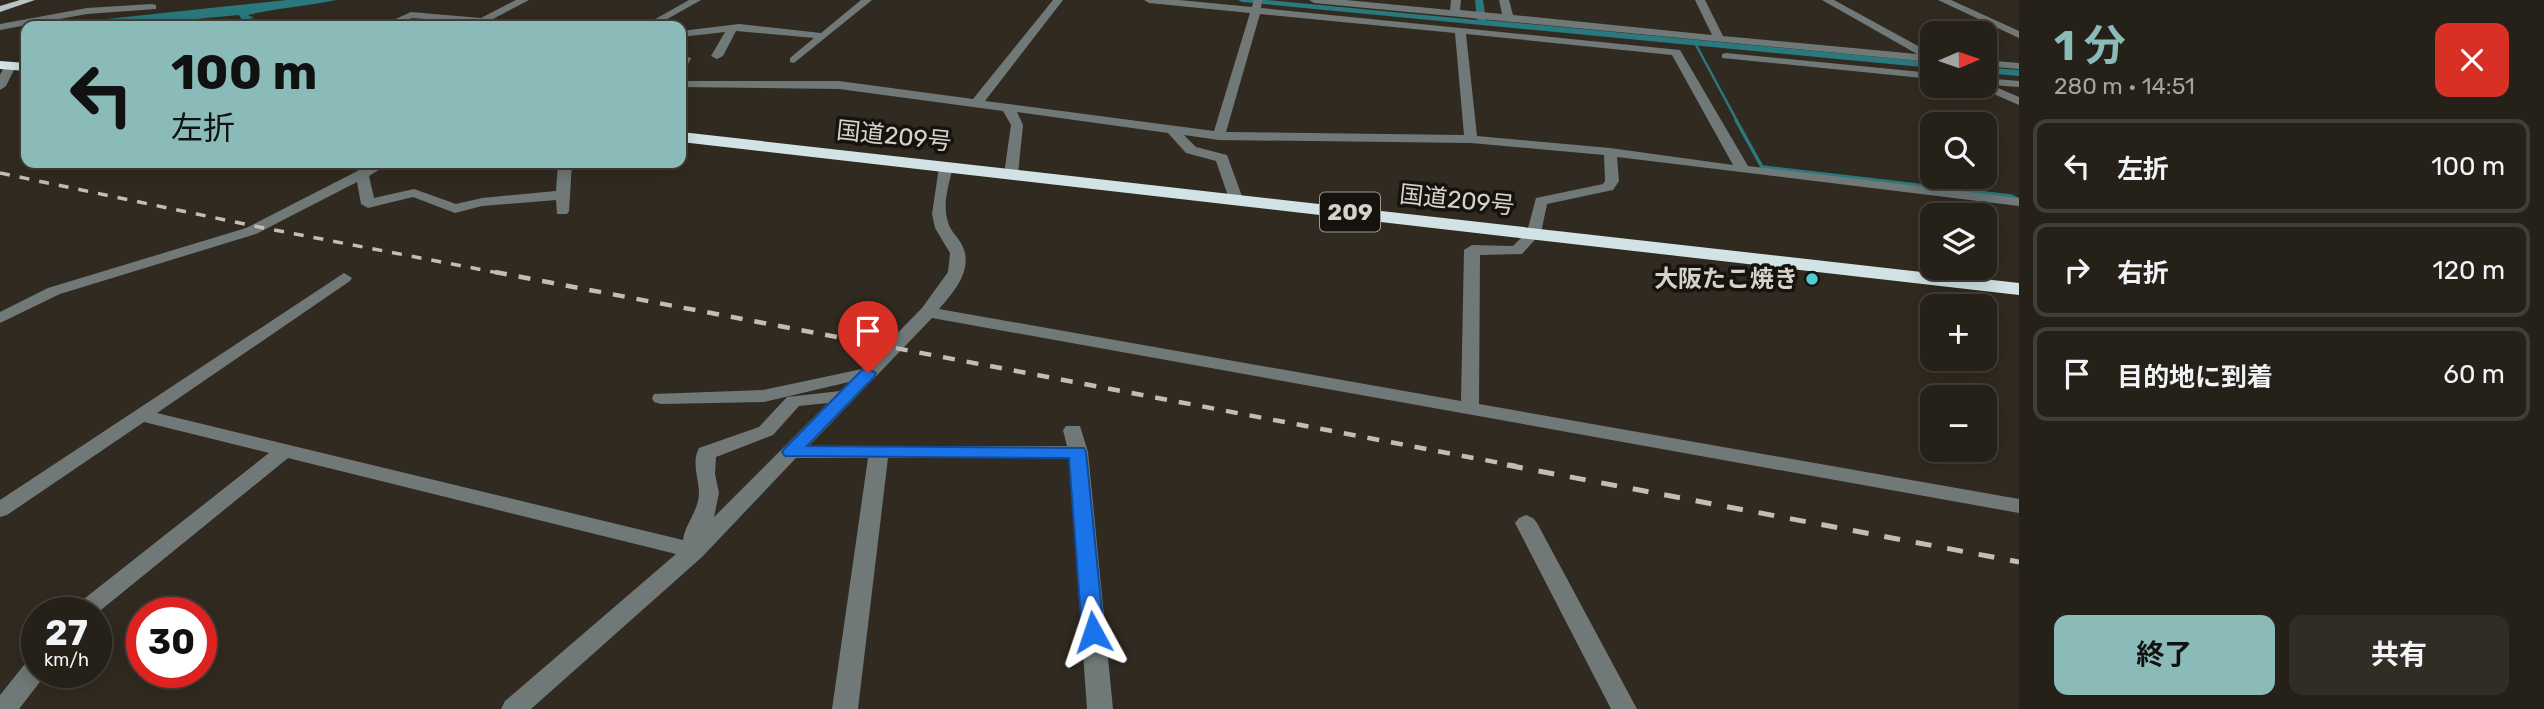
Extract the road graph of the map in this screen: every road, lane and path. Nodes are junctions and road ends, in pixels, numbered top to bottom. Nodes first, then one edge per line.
1 (30, 0) edge
2 (524, 0) edge
3 (696, 0) edge
4 (867, 0) edge
5 (1058, 0) edge
6 (1149, 0) edge
7 (1314, 0) edge
8 (1455, 0) edge
9 (1504, 0) edge
10 (1700, 0) edge
11 (1827, 0) edge
12 (1943, 0) edge
13 (1954, 0) edge
14 (158, 3) edge
15 (1257, 7) edge
16 (0, 9) edge
17 (1410, 10) junction
18 (1455, 13) junction
19 (1985, 13) dead end
20 (1508, 18) junction
21 (484, 20) junction
22 (33, 21) edge
23 (397, 21) edge
24 (490, 21) edge
25 (657, 21) edge
26 (21, 23) edge
27 (1408, 24) junction
28 (0, 27) edge
29 (732, 28) junction
30 (1460, 30) junction
31 (686, 33) edge
32 (2019, 35) edge
33 (823, 36) junction
34 (1719, 38) junction
35 (1920, 51) edge
36 (717, 56) dead end
37 (1726, 56) dead end
38 (1920, 57) edge
39 (794, 60) dead end
40 (1997, 64) edge
41 (5, 65) edge
42 (2019, 66) edge
43 (1920, 75) edge
44 (1997, 83) edge
45 (686, 84) edge
46 (2019, 84) edge
47 (0, 86) edge
48 (1997, 90) edge
49 (2019, 101) edge
50 (976, 104) junction
51 (1008, 108) junction
52 (1172, 130) junction
53 (1219, 136) junction
54 (686, 138) edge
55 (1471, 139) junction
56 (1610, 152) junction
57 (946, 167) junction
58 (373, 168) edge
59 (565, 168) edge
60 (1744, 170) junction
61 (362, 174) junction
62 (1011, 174) junction
63 (563, 195) junction
64 (1236, 199) junction
65 (2019, 202) edge
66 (562, 212) dead end
67 (1534, 233) junction
68 (344, 278) dead end
69 (2019, 289) edge
70 (928, 312) junction
71 (0, 318) edge
72 (868, 373) junction
73 (846, 396) junction
74 (662, 398) dead end
75 (1470, 410) junction
76 (141, 415) junction
77 (285, 450) junction
78 (791, 452) junction
79 (879, 452) junction
80 (2019, 506) edge
81 (0, 510) edge
82 (1526, 523) dead end
83 (694, 551) junction
84 (102, 597) edge
85 (21, 687) edge
86 (4, 709) edge
87 (514, 709) edge
88 (845, 709) edge
89 (1100, 709) edge
90 (1624, 709) edge

1 - 16 main road
2 - 21 street
3 - 25 street
4 - 33 street
5 - 50 street
6 - 15 street
7 - 17 street
8 - 18 street
9 - 20 street
10 - 34 street
11 - 35 street
12 - 32 street
13 - 19 street
14 - 22 street
15 - 27 street
15 - 53 street
17 - 18 street
17 - 27 street
18 - 20 street
20 - 34 street
21 - 23 street
21 - 24 street
26 - 28 street
27 - 30 street
29 - 31 street
29 - 33 street
29 - 36 street
30 - 55 street
30 - 60 street
33 - 39 street
34 - 38 street
37 - 43 street
40 - 42 street
41 - 47 street
44 - 46 street
45 - 50 street
48 - 49 street
50 - 51 street
51 - 52 street
51 - 62 street
52 - 53 street
52 - 64 street
53 - 55 street
54 - 57 highway, 国道209号 / 209
55 - 56 street
56 - 60 street
56 - 67 street
57 - 62 highway, 国道209号 / 209
57 - 70 street
58 - 61 street
59 - 63 street
60 - 65 street
61 - 63 street
61 - 71 street
62 - 64 highway, 国道209号 / 209
63 - 66 street
64 - 67 highway, 国道209号 / 209
67 - 69 highway, 国道209号 / 209
67 - 75 street
68 - 76 street
70 - 72 street
70 - 75 street
72 - 73 street
72 - 74 street
73 - 78 street
73 - 83 street
75 - 80 street
76 - 77 street
76 - 81 street
77 - 83 street
77 - 84 street
78 - 79 street
78 - 83 street
79 - 88 street
79 - 89 street
82 - 90 street
83 - 87 street
85 - 86 street

